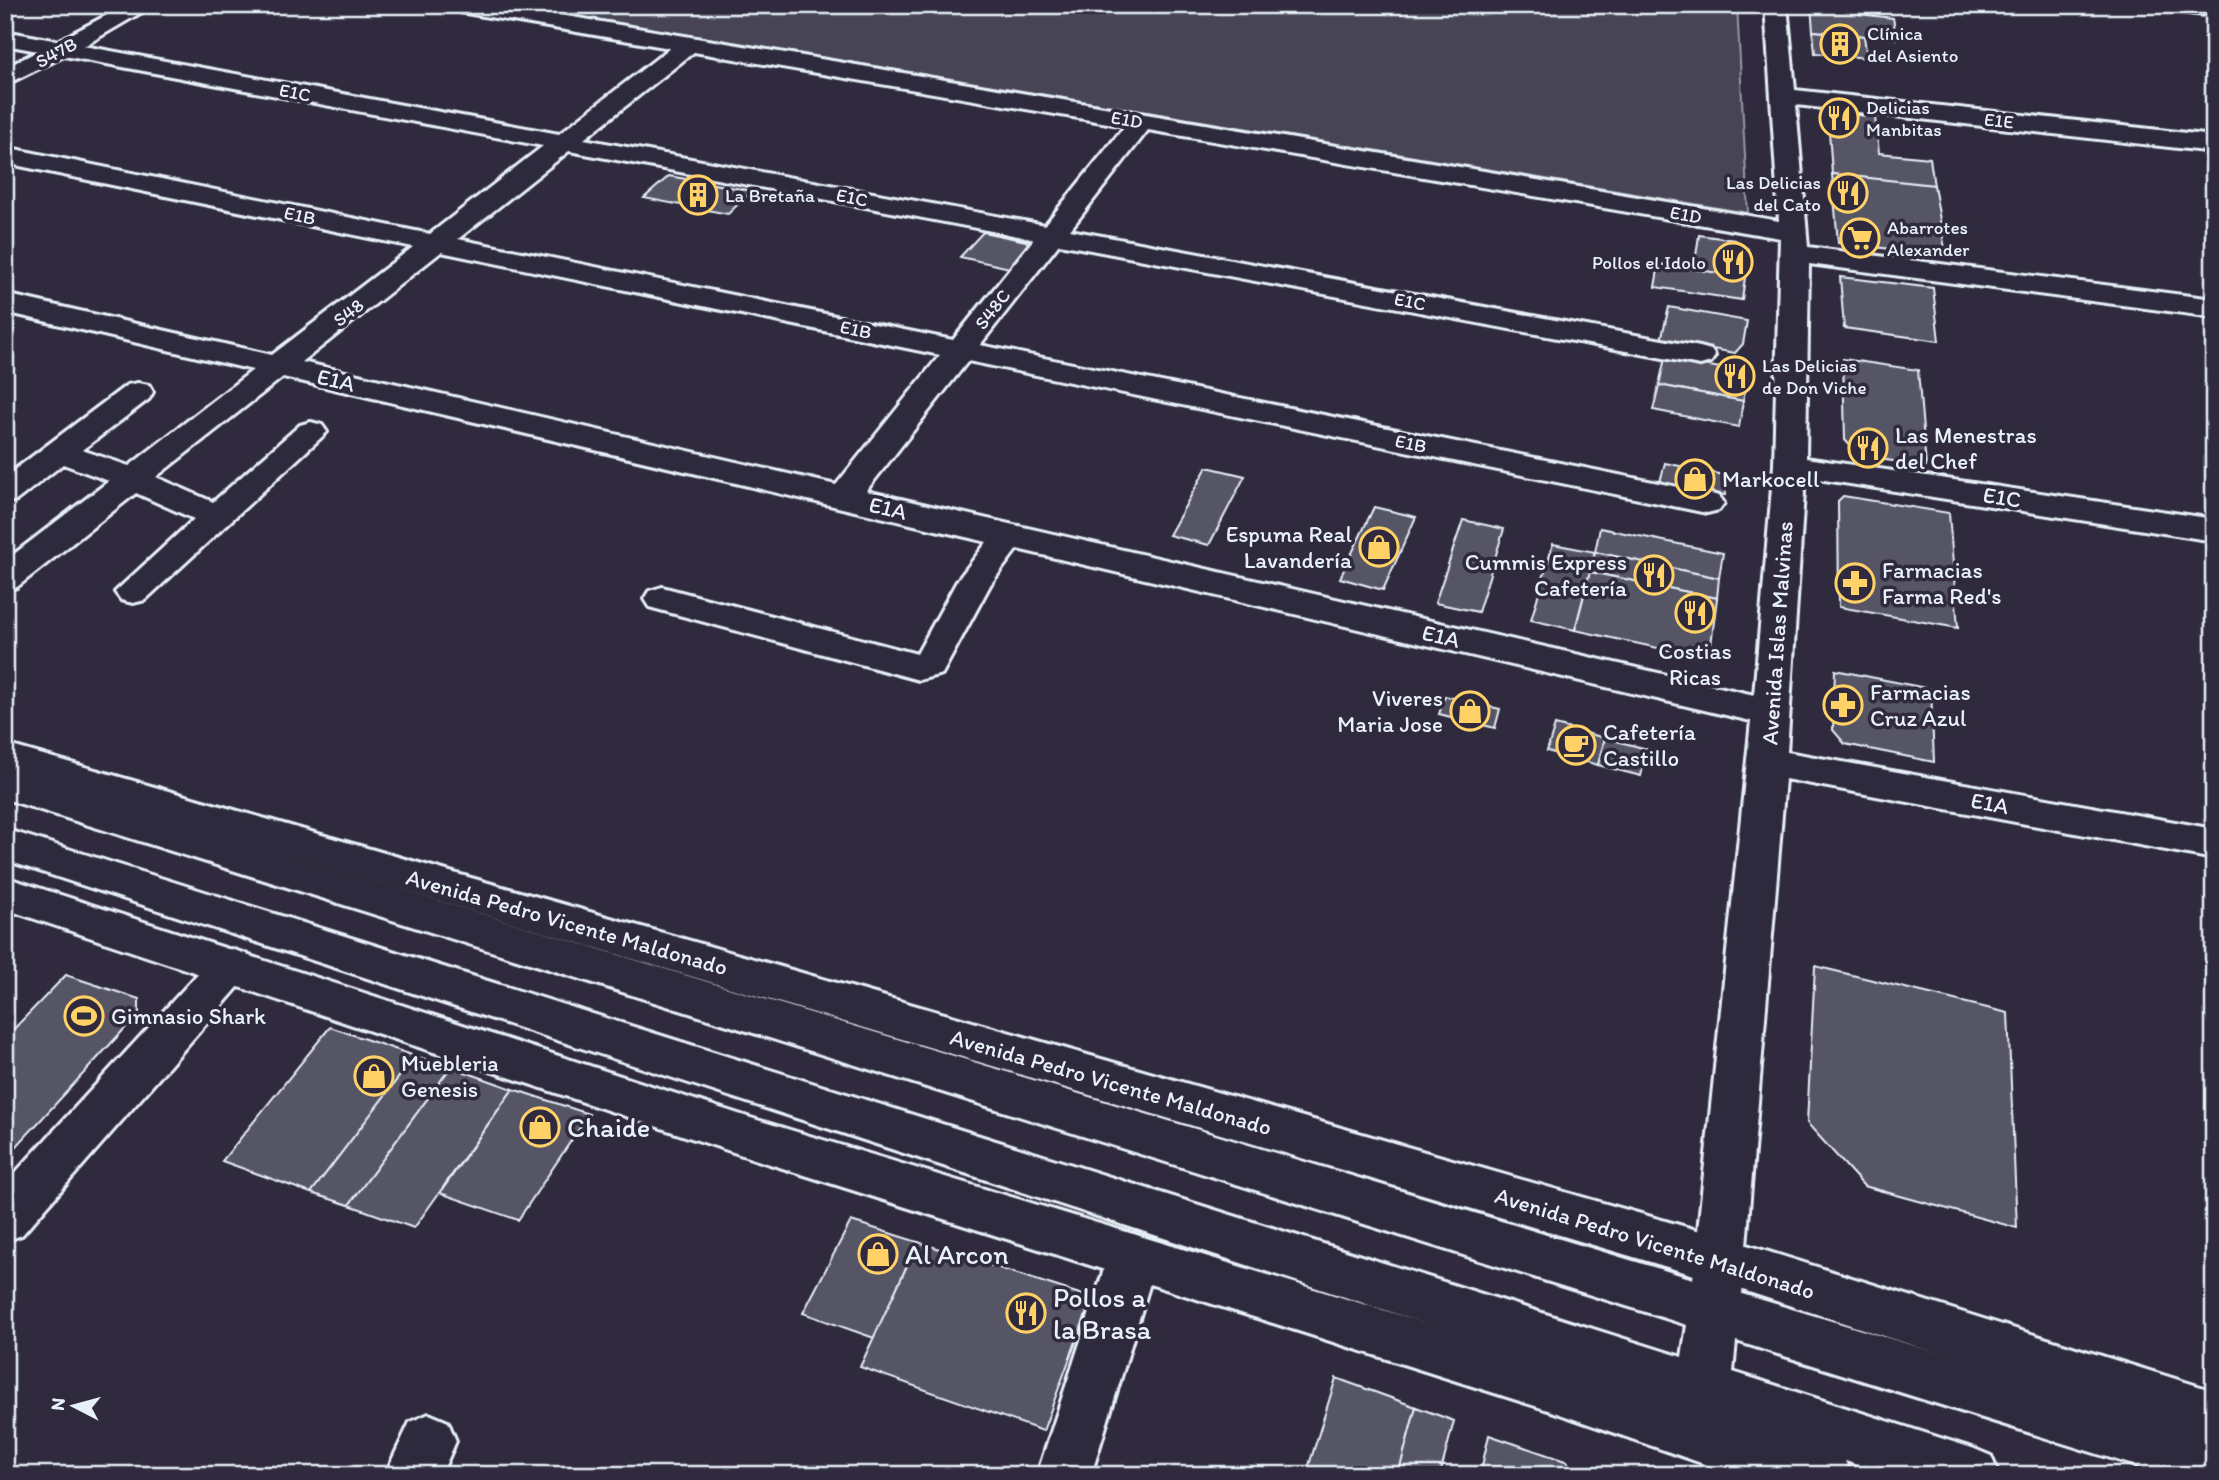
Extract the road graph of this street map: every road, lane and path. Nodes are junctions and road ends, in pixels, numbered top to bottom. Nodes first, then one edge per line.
1 (143, 5) edge
2 (460, 5) edge
3 (1776, 5) edge
4 (2180, 5) edge
5 (2214, 9) edge
6 (5, 37) edge
7 (690, 44) junction
8 (62, 48) junction
9 (5, 78) edge
10 (1784, 96) junction
11 (1141, 122) junction
12 (564, 143) junction
13 (2214, 144) edge
14 (5, 155) edge
15 (1052, 234) junction
16 (436, 243) junction
17 (1795, 243) junction
18 (5, 303) edge
19 (2214, 308) edge
20 (960, 350) junction
21 (1700, 356) dead end
22 (278, 366) junction
23 (138, 393) dead end
24 (311, 432) dead end
25 (57, 453) junction
26 (1790, 464) junction
27 (133, 478) junction
28 (5, 493) edge
29 (844, 497) junction
30 (1707, 503) dead end
31 (218, 517) junction
32 (2214, 530) edge
33 (1009, 536) junction
34 (5, 579) edge
35 (133, 592) dead end
36 (662, 599) dead end
37 (1771, 712) junction
38 (5, 758) edge
39 (1766, 762) junction
40 (5, 784) edge
41 (5, 844) edge
42 (2214, 844) edge
43 (5, 892) edge
44 (231, 966) junction
45 (5, 1219) edge
46 (1133, 1257) junction
47 (1718, 1284) junction
48 (1701, 1413) junction
49 (2214, 1417) edge
50 (2214, 1462) edge
51 (1064, 1475) edge
52 (1824, 1475) edge
53 (1972, 1475) edge

1 - 8 street, S47B
2 - 7 street, E1D
3 - 10 street, Avenida Islas Malvinas
4 - 5 street
6 - 8 street, E1C
7 - 11 street, E1D
7 - 12 street, S48
8 - 9 street, S47B
8 - 12 street, E1C
10 - 13 street, E1E
10 - 17 street, Avenida Islas Malvinas
11 - 15 street, S48C
11 - 17 street, E1D
12 - 15 street, E1C
12 - 16 street, S48
14 - 16 street, E1B
15 - 20 street, S48C
15 - 21 street, E1C
16 - 20 street, E1B
16 - 22 street, S48
17 - 19 street, E1D
17 - 26 street, Avenida Islas Malvinas
18 - 22 street, E1A
20 - 29 street, S48C
20 - 30 street, E1B
22 - 27 street, S48
22 - 29 street, E1A
23 - 25 street
24 - 31 street
25 - 27 street
25 - 28 street
26 - 32 street, E1C
26 - 37 street, Avenida Islas Malvinas
27 - 31 street
27 - 34 street, S48
29 - 33 street, E1A
31 - 35 street
33 - 36 street
33 - 37 street, E1A
37 - 39 street, Avenida Islas Malvinas
38 - 47 street, Avenida Pedro Vicente Maldonado
39 - 42 street, E1A
39 - 47 street, Avenida Islas Malvinas
40 - 47 street
41 - 48 street
43 - 44 street
44 - 45 street
44 - 46 street
46 - 48 street
46 - 51 street
47 - 48 street, Avenida Islas Malvinas
47 - 49 street, Avenida Pedro Vicente Maldonado
47 - 50 street
48 - 52 street
48 - 53 street

